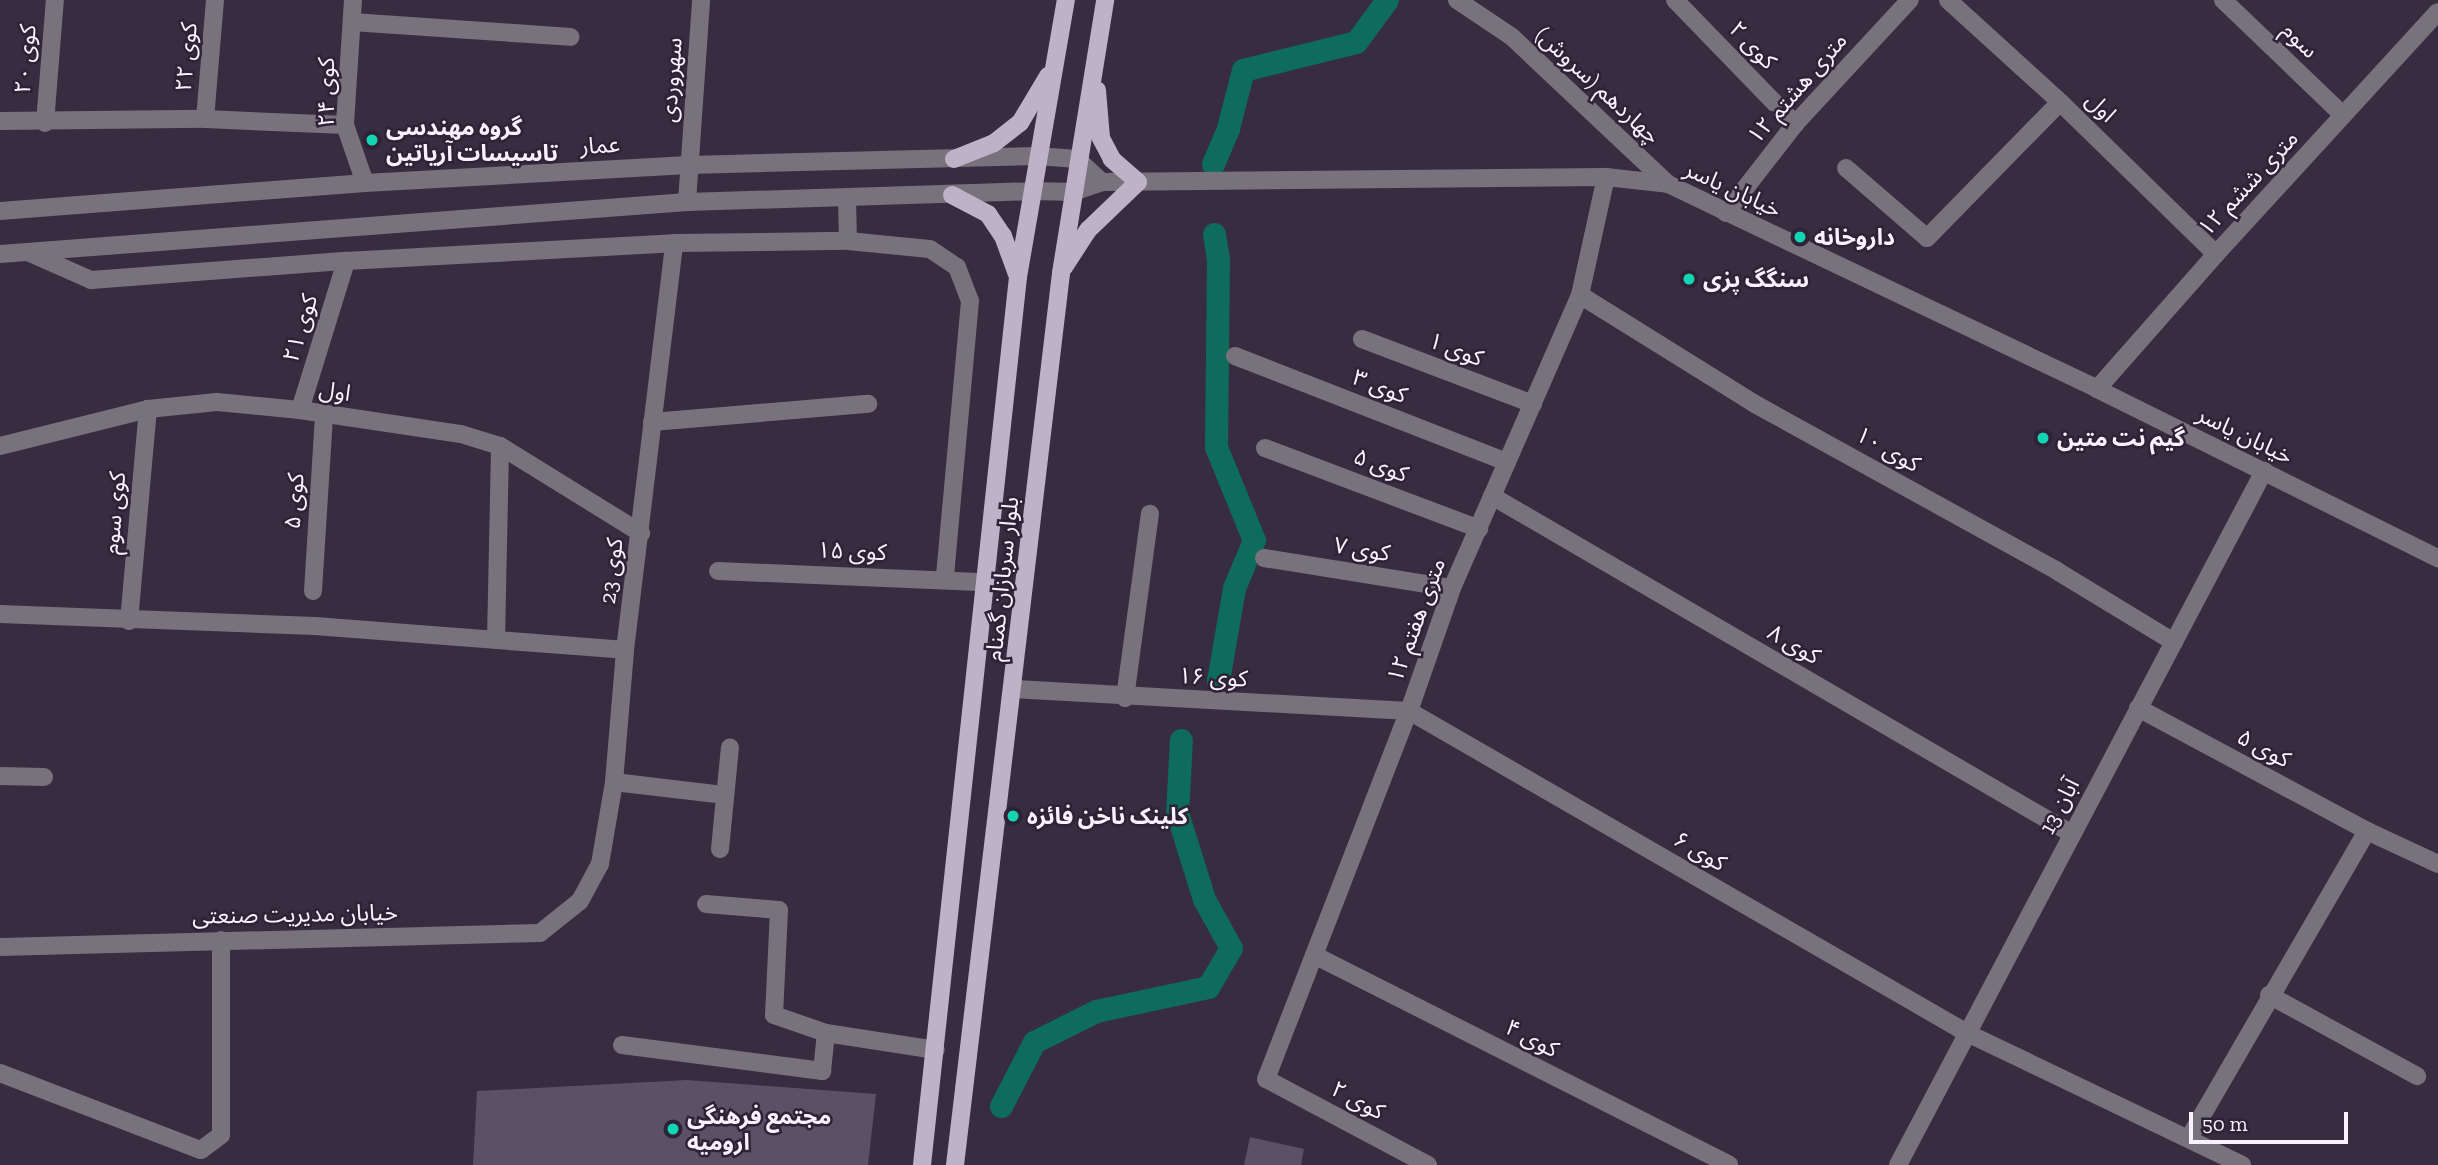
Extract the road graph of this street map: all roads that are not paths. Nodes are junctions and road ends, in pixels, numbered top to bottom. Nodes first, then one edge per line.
1 (55, 0) edge
2 (215, 0) edge
3 (353, 0) edge
4 (701, 0) edge
5 (1066, 0) edge
6 (1105, 0) edge
7 (1457, 0) edge
8 (1675, 0) edge
9 (1910, 0) edge
10 (1948, 0) edge
11 (2223, 0) edge
12 (2438, 12) edge
13 (352, 22) junction
14 (569, 37) dead end
15 (1055, 64) junction
16 (1095, 71) junction
17 (2060, 102) junction
18 (2343, 115) junction
19 (205, 119) junction
20 (0, 121) edge
21 (45, 123) junction
22 (1795, 124) junction
23 (345, 125) junction
24 (1037, 156) junction
25 (954, 159) junction
26 (1077, 159) junction
27 (689, 165) junction
28 (1846, 168) dead end
29 (1606, 177) junction
30 (1102, 182) junction
31 (1138, 182) junction
32 (365, 183) junction
33 (1668, 184) junction
34 (1033, 191) junction
35 (1073, 192) junction
36 (952, 195) junction
37 (847, 198) junction
38 (687, 202) junction
39 (0, 211) edge
40 (1726, 212) junction
41 (848, 241) junction
42 (674, 243) junction
43 (27, 251) junction
44 (0, 254) edge
45 (2216, 254) junction
46 (346, 261) junction
47 (1061, 273) junction
48 (1018, 277) junction
49 (1580, 295) junction
50 (1362, 339) dead end
51 (1235, 356) dead end
52 (2097, 388) junction
53 (868, 404) dead end
54 (1533, 404) junction
55 (148, 410) junction
56 (300, 410) junction
57 (324, 414) junction
58 (652, 422) junction
59 (0, 446) edge
60 (500, 446) junction
61 (1265, 447) dead end
62 (1507, 462) junction
63 (2264, 471) junction
64 (1492, 496) junction
65 (1150, 514) dead end
66 (1479, 528) junction
67 (640, 533) junction
68 (1264, 558) dead end
69 (2438, 558) edge
70 (718, 571) dead end
71 (945, 578) junction
72 (984, 582) junction
73 (1452, 588) junction
74 (313, 591) dead end
75 (0, 614) edge
76 (129, 621) junction
77 (496, 640) junction
78 (2174, 642) junction
79 (625, 650) junction
80 (1014, 689) junction
81 (1125, 698) junction
82 (2138, 708) junction
83 (1409, 711) junction
84 (730, 747) dead end
85 (0, 776) edge
86 (44, 777) dead end
87 (614, 782) junction
88 (725, 794) junction
89 (2367, 831) junction
90 (2072, 834) junction
91 (720, 849) dead end
92 (2438, 864) edge
93 (580, 901) joint
94 (706, 904) dead end
95 (221, 940) junction
96 (0, 947) edge
97 (1314, 956) junction
98 (2269, 995) junction
99 (826, 1033) junction
100 (1967, 1033) junction
101 (622, 1045) dead end
102 (936, 1051) junction
103 (0, 1073) edge
104 (2417, 1076) dead end
105 (1266, 1079) joint
106 (2189, 1138) junction
107 (922, 1165) edge
108 (955, 1165) edge
109 (1428, 1165) edge
110 (1729, 1165) edge
111 (1899, 1165) edge
112 (2242, 1165) edge

1 - 21 street, کوی ۲۰
2 - 19 street, کوی ۲۲
3 - 13 street, کوی ۲۴
4 - 27 street, سهروردی
5 - 15 main road, بلوار سربازان گمنام
6 - 16 main road, بلوار سربازان گمنام
7 - 33 street, چهاردهم (سروش)
8 - 22 street, کوی ۲
9 - 22 street, ۱۲ متری هشتم
10 - 17 street, اول
11 - 18 street, سوم
12 - 18 street, ۱۲ متری ششم
13 - 14 street
13 - 23 street, کوی ۲۴
15 - 24 main road, بلوار سربازان گمنام
15 - 25 main road
16 - 26 main road, بلوار سربازان گمنام
16 - 31 main road
17 - 28 street
17 - 45 street, اول
18 - 45 street, ۱۲ متری ششم
19 - 21 street
19 - 23 street
20 - 21 street
22 - 40 street, ۱۲ متری هشتم
23 - 32 street, کوی ۲۴
24 - 25 street, عمار
24 - 26 street, عمار
24 - 34 main road, بلوار سربازان گمنام
25 - 27 street, عمار
26 - 30 street
26 - 35 main road, بلوار سربازان گمنام
27 - 32 street, عمار
27 - 38 street, سهروردی
29 - 31 street, خیابان یاسر
29 - 33 street, خیابان یاسر
29 - 49 street, ۱۲ متری هفتم
30 - 31 street, خیابان یاسر
30 - 35 street, خیابان یاسر
31 - 47 main road
32 - 39 street, عمار
33 - 40 street, خیابان یاسر
34 - 35 street
34 - 36 street
34 - 48 main road, بلوار سربازان گمنام
35 - 47 main road, بلوار سربازان گمنام
36 - 37 street
36 - 48 main road
37 - 38 street
37 - 41 street
38 - 43 street
40 - 52 street, خیابان یاسر
41 - 42 street
41 - 71 street
42 - 46 street
42 - 58 street, کوی 23
43 - 44 street
43 - 46 street
45 - 52 street, ۱۲ متری ششم
46 - 56 street, کوی ۲۱
47 - 80 main road, بلوار سربازان گمنام
48 - 72 main road, بلوار سربازان گمنام
49 - 54 street, ۱۲ متری هفتم
49 - 78 street, کوی ۱۰
50 - 54 street, کوی ۱
51 - 62 street, کوی ۳
52 - 63 street, خیابان یاسر
53 - 58 street
54 - 62 street, ۱۲ متری هفتم
55 - 56 street, اول
55 - 59 street, اول
55 - 76 street, کوی سوم
56 - 57 street, اول
57 - 60 street, اول
57 - 74 street, کوی ۵
58 - 67 street, کوی 23
60 - 67 street, اول
60 - 77 street
61 - 66 street, کوی ۵
62 - 64 street, ۱۲ متری هفتم
63 - 69 street, خیابان یاسر
63 - 78 street, 13 آبان
64 - 66 street, ۱۲ متری هفتم
64 - 90 street, کوی ۸
65 - 81 street
66 - 73 street, ۱۲ متری هفتم
67 - 79 street, کوی 23
68 - 73 street, کوی ۷
70 - 71 street, کوی ۱۵
71 - 72 street, کوی ۱۵
72 - 102 main road, بلوار سربازان گمنام
73 - 83 street, ۱۲ متری هفتم
75 - 76 street
76 - 77 street
77 - 79 street
78 - 82 street, 13 آبان
79 - 87 street, کوی 23
80 - 81 street, کوی ۱۶
80 - 108 main road, بلوار سربازان گمنام
81 - 83 street, کوی ۱۶
82 - 89 street, کوی ۵
82 - 90 street, 13 آبان
83 - 97 street, ۱۲ متری هفتم
83 - 100 street, کوی ۶
84 - 88 street
85 - 86 street
87 - 88 street
87 - 93 street, کوی 23
88 - 91 street
89 - 92 street, کوی ۵
89 - 98 street
90 - 100 street, 13 آبان
93 - 95 street, خیابان مدیریت صنعتی
94 - 99 street
95 - 96 street, خیابان مدیریت صنعتی
95 - 103 street
97 - 105 street, ۱۲ متری هفتم
97 - 110 street, کوی ۴
98 - 104 street
98 - 106 street
99 - 101 street
99 - 102 street
100 - 106 street, کوی ۶
100 - 111 street, 13 آبان
102 - 107 main road, بلوار سربازان گمنام
105 - 109 street, کوی ۲
106 - 112 street, کوی ۶

